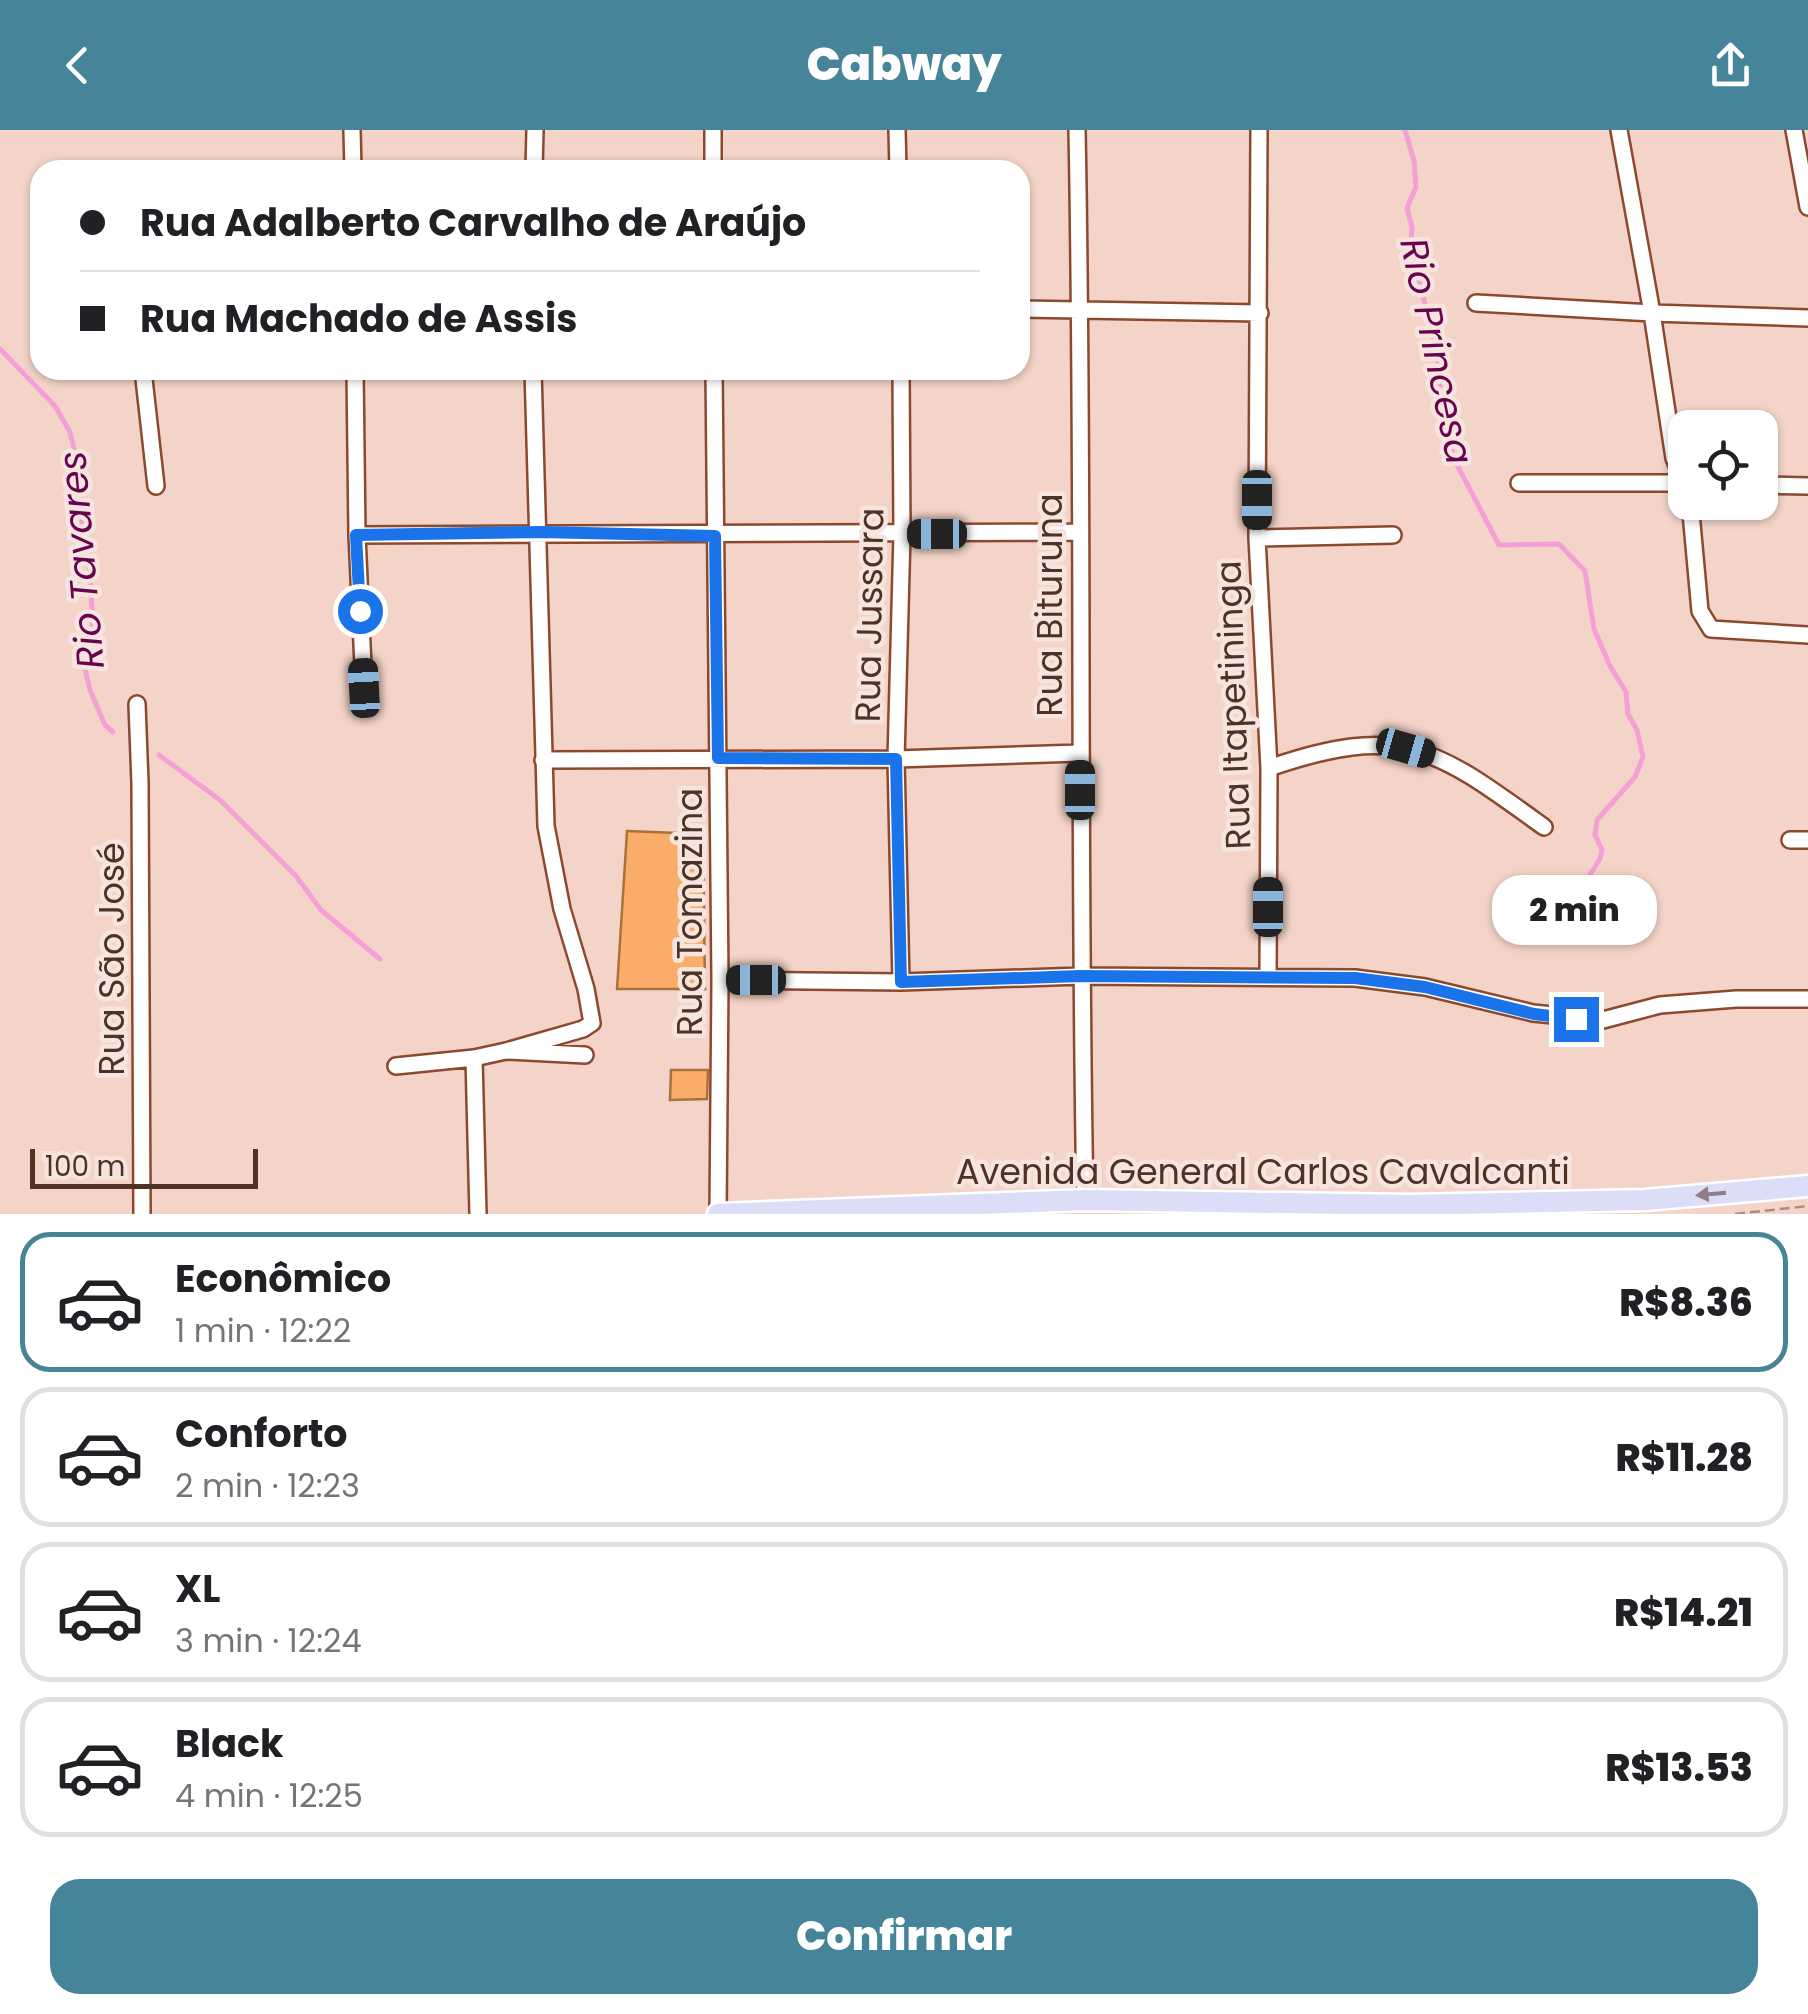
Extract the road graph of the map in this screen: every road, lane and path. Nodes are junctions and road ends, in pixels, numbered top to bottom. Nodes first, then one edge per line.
1 (352, 130) edge
2 (534, 130) edge
3 (714, 130) edge
4 (897, 130) edge
5 (1077, 130) edge
6 (1259, 130) edge
7 (1619, 130) edge
8 (1794, 130) edge
9 (353, 160) edge
10 (534, 160) edge
11 (714, 160) edge
12 (898, 160) edge
13 (1808, 206) edge
14 (1476, 302) dead end
15 (1030, 309) edge
16 (1080, 309) junction
17 (1260, 312) junction
18 (1652, 313) junction
19 (1808, 318) edge
20 (143, 380) edge
21 (355, 380) edge
22 (534, 380) edge
23 (714, 380) edge
24 (900, 380) edge
25 (1668, 418) edge
26 (1519, 482) dead end
27 (1668, 483) edge
28 (1778, 485) edge
29 (156, 486) dead end
30 (1808, 486) edge
31 (1692, 520) edge
32 (540, 532) junction
33 (1079, 532) junction
34 (902, 534) junction
35 (356, 535) junction
36 (1393, 535) dead end
37 (715, 536) junction
38 (1257, 538) junction
39 (1808, 635) edge
40 (364, 688) dead end
41 (137, 704) dead end
42 (1080, 753) junction
43 (718, 758) junction
44 (896, 759) junction
45 (543, 760) junction
46 (1269, 768) junction
47 (1544, 827) dead end
48 (1790, 840) dead end
49 (1808, 840) edge
50 (1080, 976) junction
51 (1268, 977) junction
52 (720, 980) junction
53 (901, 982) junction
54 (1808, 998) edge
55 (506, 1051) junction
56 (585, 1055) dead end
57 (474, 1058) junction
58 (396, 1066) dead end
59 (1808, 1186) edge
60 (1084, 1200) junction
61 (1646, 1200) junction
62 (1269, 1204) junction
63 (1808, 1206) edge
64 (959, 1209) edge
65 (1409, 1209) edge
66 (142, 1214) edge
67 (478, 1214) edge
68 (718, 1214) edge
69 (1234, 1214) edge
70 (1626, 1214) edge
71 (1735, 1214) edge

1 - 9 street
2 - 10 street
3 - 11 street
4 - 12 street
5 - 16 street, Rua Bituruna
6 - 17 street, Rua Itapetininga
7 - 18 street
8 - 13 street
14 - 18 street
15 - 16 street
16 - 17 street
16 - 33 street, Rua Bituruna
17 - 38 street, Rua Itapetininga
18 - 19 street
18 - 25 street
20 - 29 street
21 - 35 street
22 - 32 street
23 - 37 street, Rua Tomazina
24 - 34 street, Rua Jussara
26 - 27 street
28 - 30 street
31 - 39 street
32 - 35 street
32 - 37 street
32 - 45 street
33 - 34 street
33 - 42 street, Rua Bituruna
34 - 37 street
34 - 44 street, Rua Jussara
35 - 40 street
36 - 38 street
37 - 43 street, Rua Tomazina
38 - 46 street, Rua Itapetininga
41 - 66 street, Rua São José
42 - 44 street
42 - 50 street, Rua Bituruna
43 - 44 street
43 - 45 street
43 - 52 street, Rua Tomazina
44 - 53 street, Rua Jussara
45 - 55 street
46 - 47 street
46 - 51 street, Rua Itapetininga
48 - 49 street
50 - 51 street
50 - 53 street
50 - 60 street, Rua Bituruna
51 - 54 street
52 - 53 street
52 - 68 street, Rua Tomazina
55 - 56 street
55 - 57 street
57 - 58 street
57 - 67 street
59 -> 61 main road, Avenida General Carlos Cavalcanti
60 - 62 main road, Avenida General Carlos Cavalcanti
60 - 64 main road, Avenida General Carlos Cavalcanti
61 - 65 main road, Avenida General Carlos Cavalcanti
61 - 70 street
62 - 65 main road, Avenida General Carlos Cavalcanti
62 - 69 main road
63 - 71 path
64 - 68 main road, Avenida General Carlos Cavalcanti

